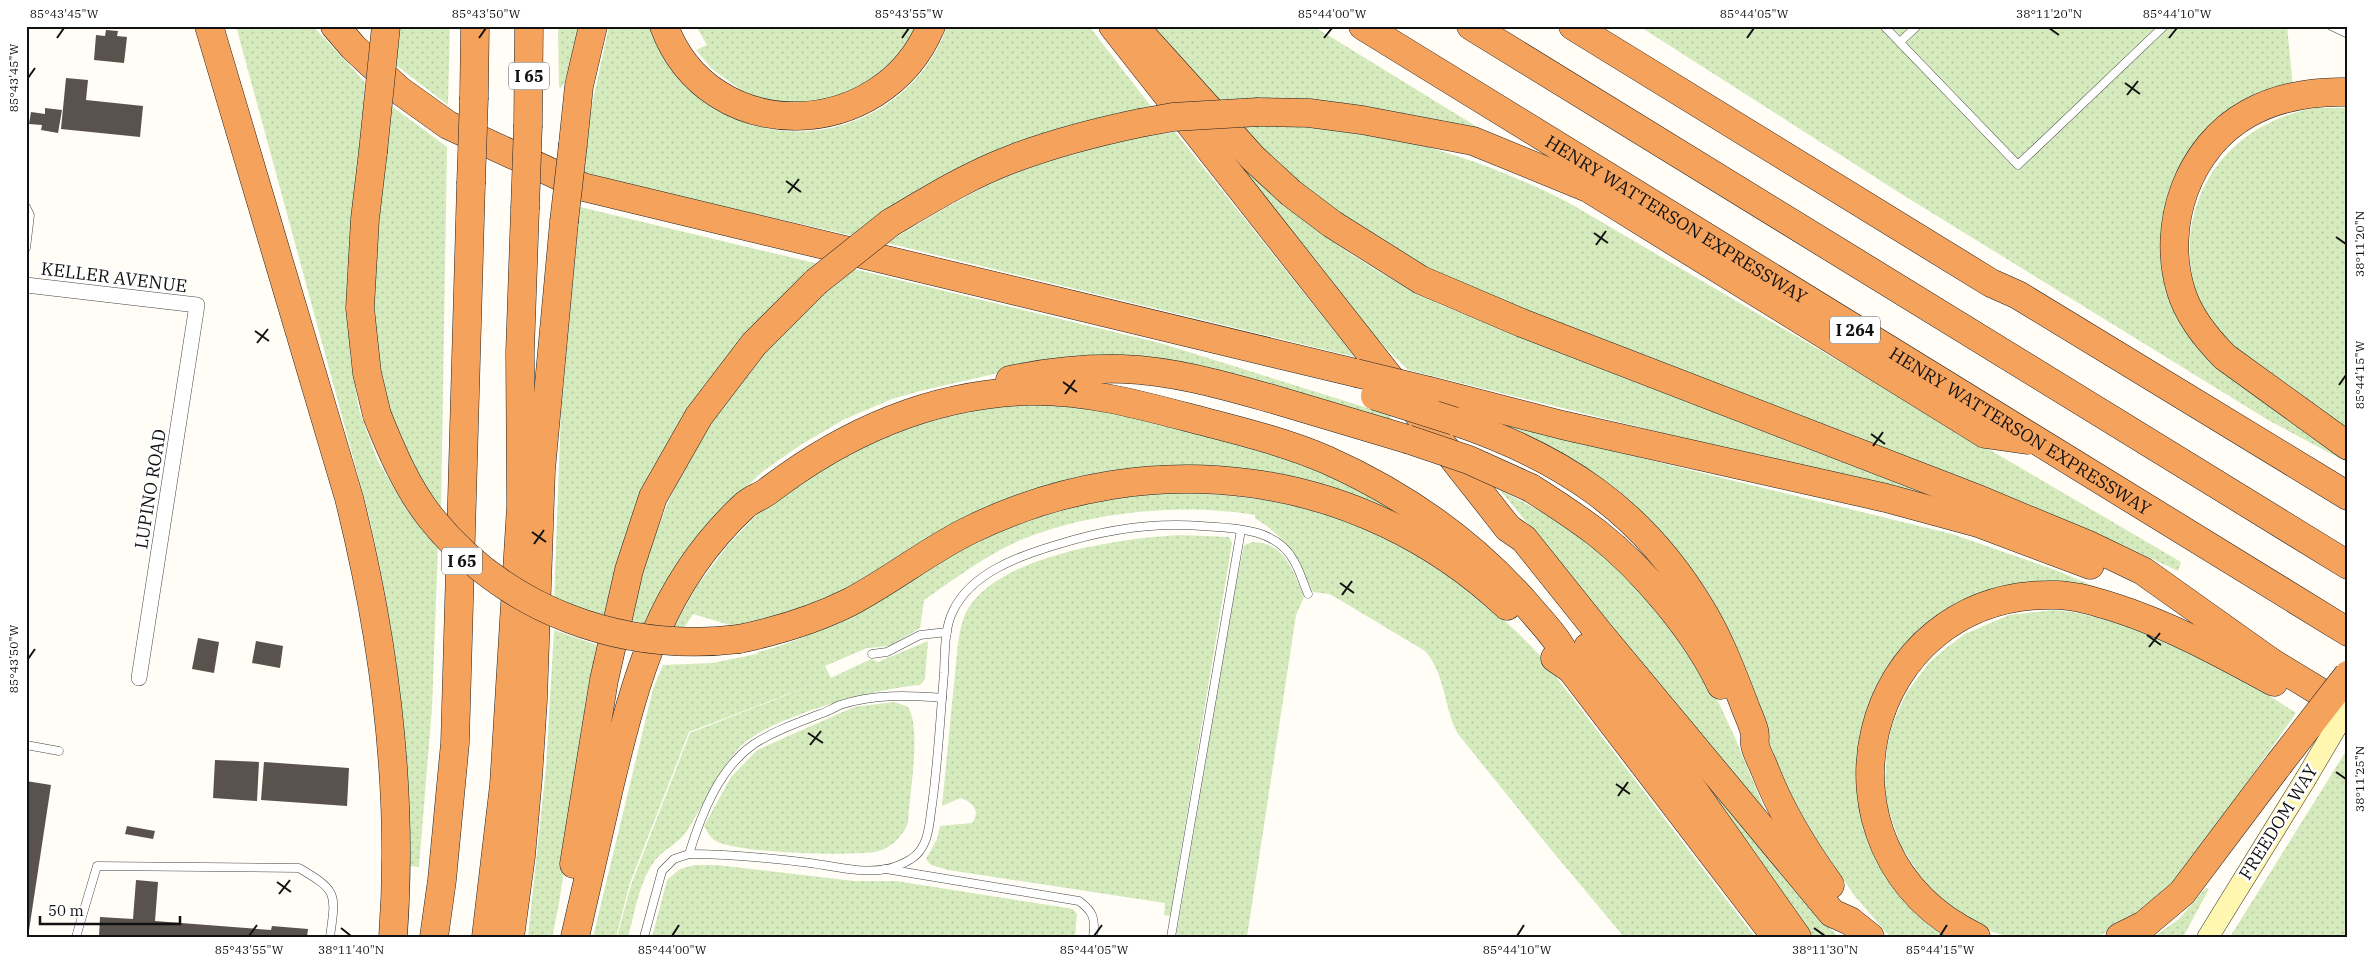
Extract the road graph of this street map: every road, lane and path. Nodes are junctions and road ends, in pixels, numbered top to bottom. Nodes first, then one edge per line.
1 (209, 26) edge
2 (225, 26) edge
3 (335, 26) edge
4 (386, 26) edge
5 (475, 26) edge
6 (529, 26) edge
7 (593, 26) edge
8 (664, 26) edge
9 (931, 26) edge
10 (1113, 26) edge
11 (1134, 26) edge
12 (1363, 26) edge
13 (1471, 26) edge
14 (1573, 26) edge
15 (1607, 26) edge
16 (1884, 26) edge
17 (1917, 26) edge
18 (2164, 26) edge
19 (2331, 26) edge
20 (2348, 34) edge
21 (1900, 42) junction
22 (2348, 92) edge
23 (242, 136) junction
24 (26, 207) edge
25 (26, 248) edge
26 (26, 285) edge
27 (2018, 294) junction
28 (197, 305) joint
29 (1280, 355) junction
30 (1384, 389) junction
31 (2036, 441) junction
32 (2348, 446) edge
33 (2348, 496) edge
34 (750, 501) junction
35 (1508, 528) junction
36 (1241, 530) junction
37 (2348, 565) edge
38 (1308, 594) dead end
39 (948, 632) junction
40 (2348, 632) edge
41 (872, 654) dead end
42 (2271, 662) junction
43 (1571, 669) junction
44 (2348, 676) edge
45 (139, 678) dead end
46 (942, 698) junction
47 (2343, 706) edge
48 (26, 745) edge
49 (1755, 745) junction
50 (59, 751) dead end
51 (689, 854) junction
52 (886, 870) junction
53 (577, 926) edge
54 (1860, 929) edge
55 (76, 937) edge
56 (330, 937) edge
57 (393, 937) edge
58 (434, 937) edge
59 (486, 937) edge
60 (510, 937) edge
61 (644, 937) edge
62 (1093, 937) edge
63 (1171, 937) edge
64 (1776, 937) edge
65 (1797, 937) edge
66 (1976, 937) edge
67 (2120, 937) edge
68 (2208, 937) edge

1 - 23 highway
2 - 23 highway
3 - 29 highway
4 - 43 highway, bridge
5 - 58 highway, I 65, bridge
6 - 59 highway, I 65, bridge
7 - 60 highway, bridge
8 - 9 highway
10 - 30 highway
11 - 42 highway
12 - 31 highway, HENRY WATTERSON EXPRESSWAY / I 264
13 - 37 highway
14 - 27 highway
15 - 27 highway
16 - 21 lane
17 - 21 lane
18 - 21 lane
19 - 20 lane
22 - 32 highway
23 - 57 highway
24 - 25 lane
26 - 28 street, KELLER AVENUE
27 - 33 highway
28 - 45 street, LUPINO ROAD
29 - 30 highway, bridge
29 - 30 highway
30 - 35 highway
30 - 42 highway, bridge
30 - 49 highway, bridge
31 - 40 highway, HENRY WATTERSON EXPRESSWAY / I 264
31 - 53 highway, bridge
34 - 43 highway
34 - 49 highway, bridge
34 - 53 highway
35 - 54 highway
35 - 65 highway
36 - 38 lane
36 - 39 lane
36 - 63 lane
39 - 41 lane
39 - 46 lane
42 - 47 highway
43 - 64 highway
44 - 67 highway, bridge
46 - 51 lane
46 - 52 lane
47 - 66 highway
47 - 68 main road, FREEDOM WAY, bridge
48 - 50 lane
49 - 54 highway
51 - 52 lane
51 - 61 lane
52 - 62 lane
55 - 56 lane

